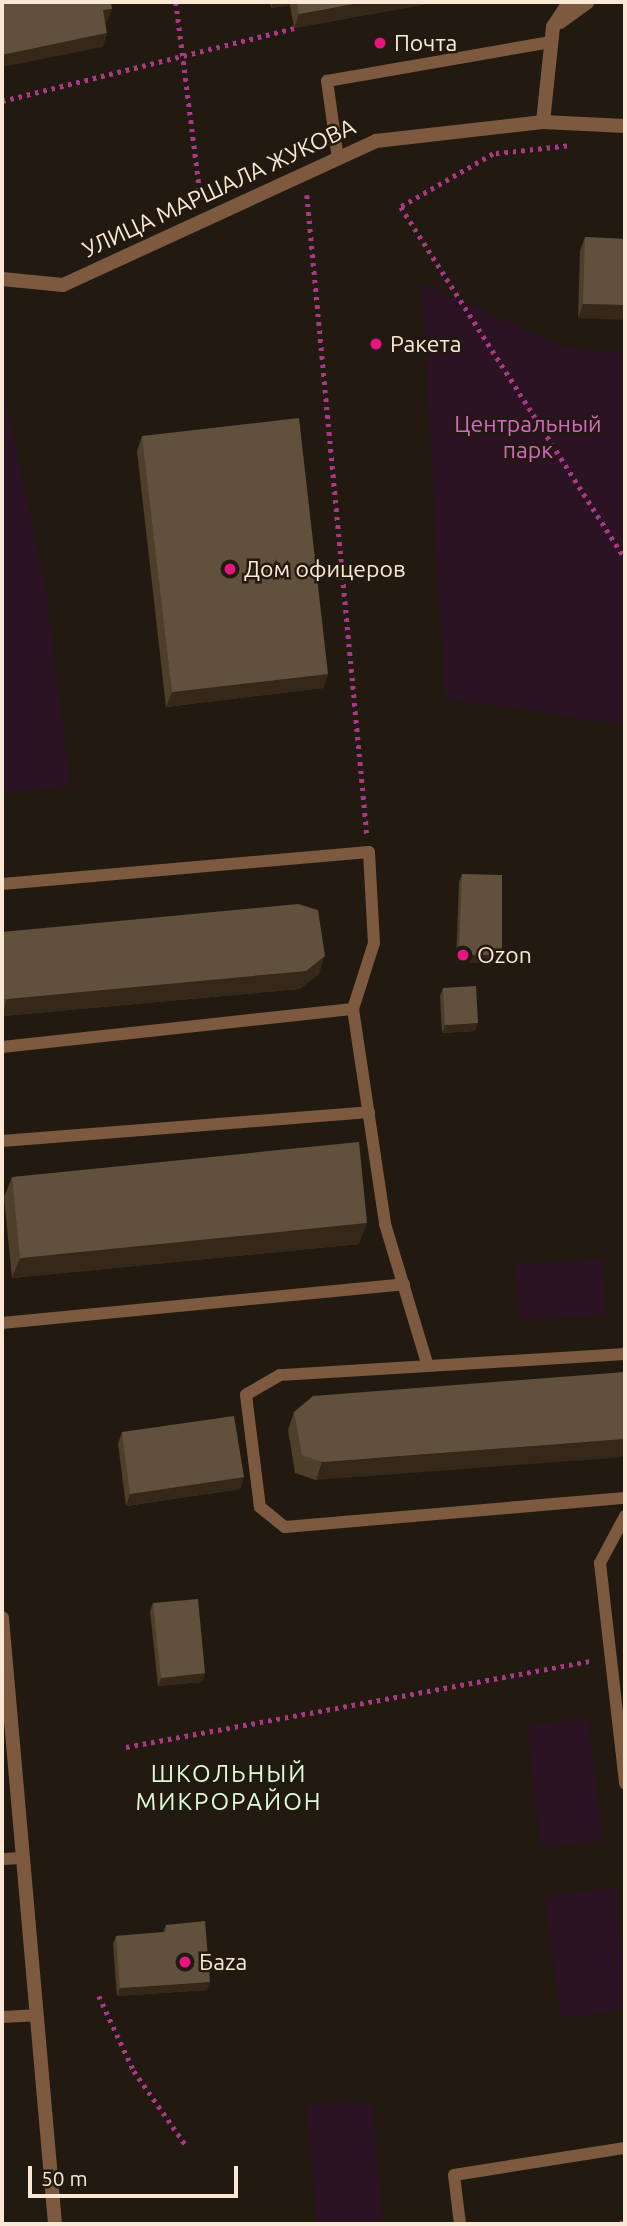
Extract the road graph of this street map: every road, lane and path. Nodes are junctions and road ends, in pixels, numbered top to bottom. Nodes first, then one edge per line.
1 (176, 2) edge
2 (569, 2) edge
3 (588, 2) edge
4 (294, 28) dead end
5 (552, 34) junction
6 (182, 54) junction
7 (2, 101) edge
8 (543, 122) junction
9 (625, 126) edge
10 (580, 145) dead end
11 (338, 159) junction
12 (305, 174) junction
13 (204, 220) junction
14 (2, 279) edge
15 (625, 559) edge
16 (369, 852) junction
17 (2, 884) edge
18 (353, 1009) junction
19 (2, 1047) edge
20 (369, 1112) junction
21 (2, 1141) edge
22 (404, 1284) junction
23 (2, 1323) edge
24 (625, 1354) edge
25 (428, 1366) junction
26 (625, 1498) edge
27 (625, 1516) edge
28 (2, 1618) edge
29 (611, 1658) junction
30 (126, 1747) dead end
31 (625, 1784) edge
32 (22, 1858) junction
33 (2, 1859) edge
34 (99, 1996) dead end
35 (36, 2015) junction
36 (2, 2017) edge
37 (187, 2147) dead end
38 (625, 2148) edge
39 (625, 2216) edge
40 (55, 2224) edge
41 (460, 2224) edge
42 (621, 2224) edge

1 - 6 path
2 - 5 street
3 - 5 street
4 - 6 path
5 - 8 street
5 - 11 lane
6 - 7 path
6 - 13 path
8 - 9 street, УЛИЦА МАРШАЛА ЖУКОВА
8 - 11 street, УЛИЦА МАРШАЛА ЖУКОВА
10 - 15 path
11 - 12 street, УЛИЦА МАРШАЛА ЖУКОВА
12 - 13 street, УЛИЦА МАРШАЛА ЖУКОВА
12 - 16 path
13 - 14 street, УЛИЦА МАРШАЛА ЖУКОВА
16 - 17 lane
16 - 18 lane
18 - 19 lane
18 - 20 lane
20 - 21 lane
20 - 22 lane
22 - 23 lane
22 - 25 lane
24 - 25 lane
25 - 26 lane
27 - 29 lane
28 - 32 street
29 - 30 path
29 - 31 lane
32 - 33 lane
32 - 35 street
34 - 37 path
35 - 36 lane
35 - 40 street
38 - 41 lane
39 - 42 path

